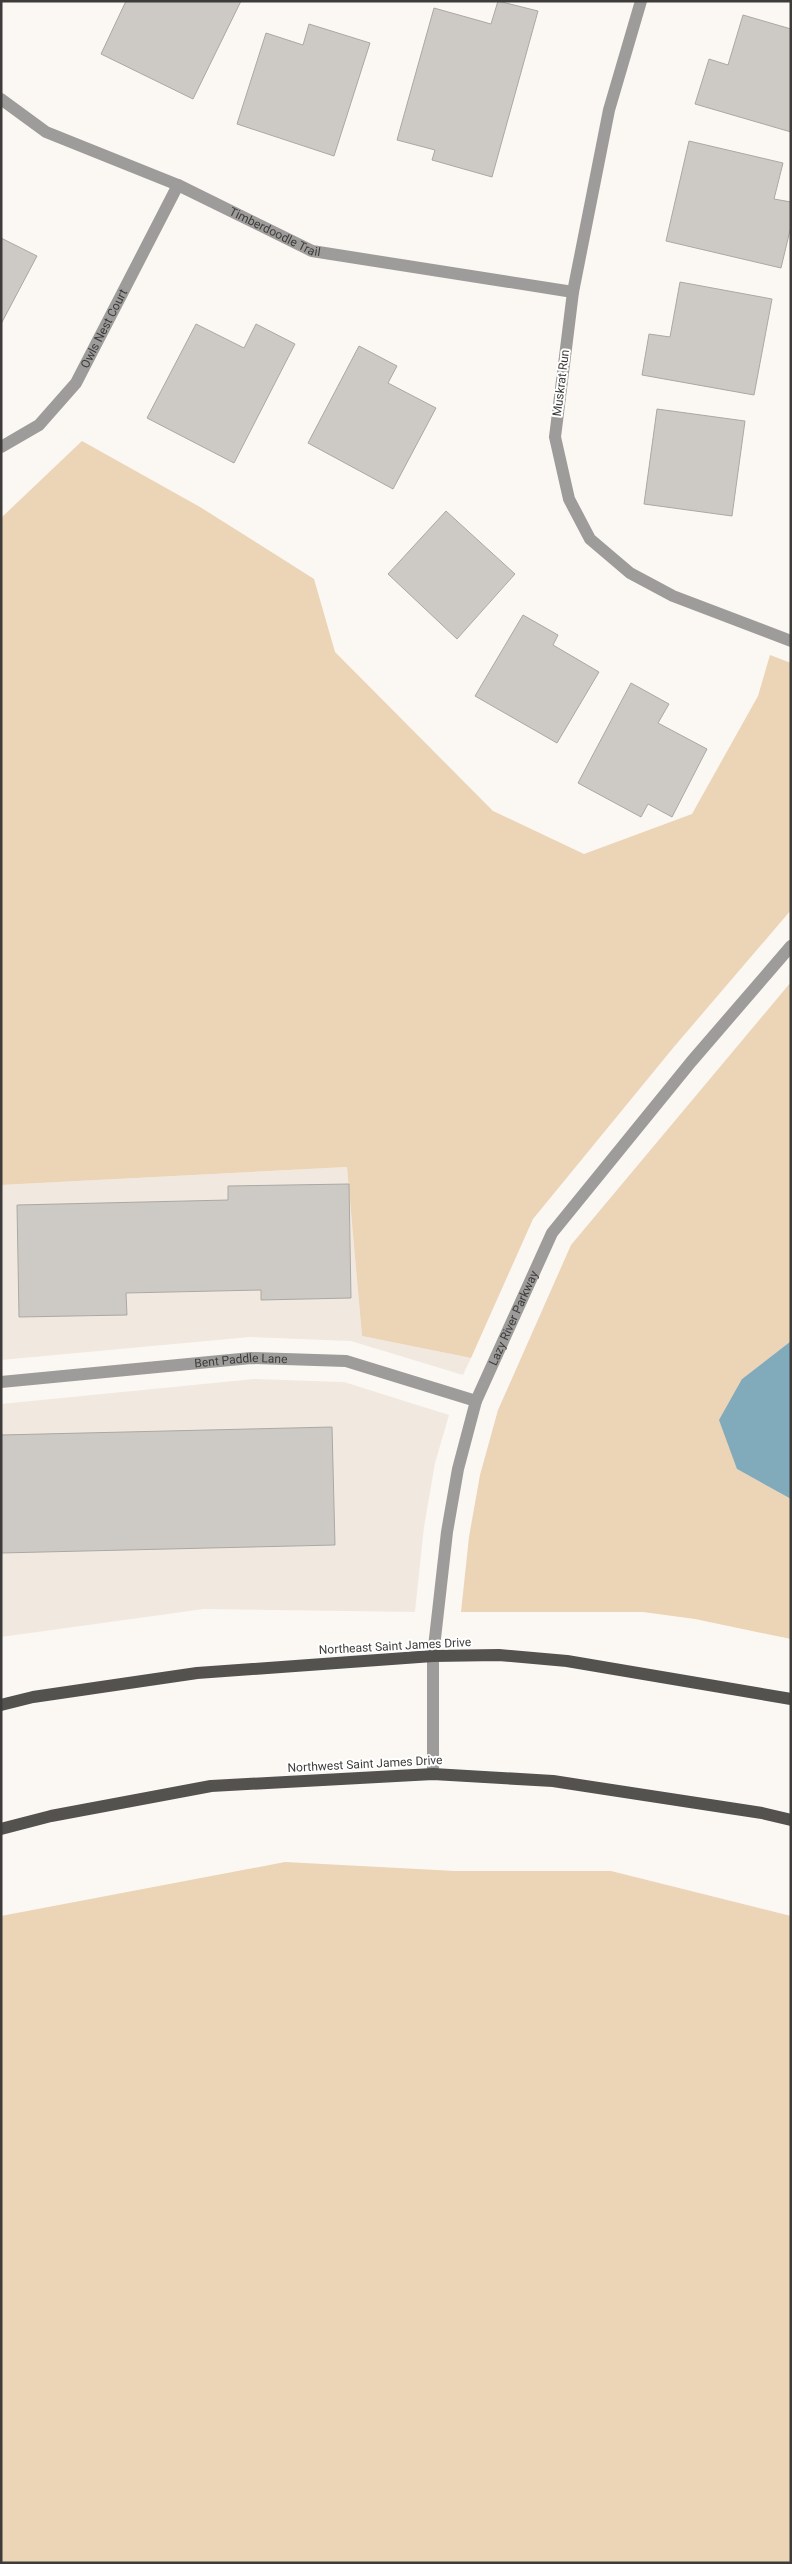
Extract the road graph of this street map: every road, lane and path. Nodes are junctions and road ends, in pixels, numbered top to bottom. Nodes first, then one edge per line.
1 (641, 1) edge
2 (1, 99) edge
3 (178, 185) junction
4 (573, 292) junction
5 (1, 447) edge
6 (791, 641) edge
7 (791, 946) edge
8 (1, 1382) edge
9 (476, 1401) junction
10 (433, 1656) junction
11 (791, 1699) edge
12 (1, 1705) edge
13 (433, 1774) junction
14 (791, 1820) edge
15 (1, 1829) edge

1 - 4 street, Muskrat Run
2 - 3 street, Timberdoodle Trail
3 - 4 street, Timberdoodle Trail
3 - 5 street, Owls Nest Court
4 - 6 street, Muskrat Run
7 - 9 street, Lazy River Parkway
8 - 9 street, Bent Paddle Lane
9 - 10 street, Lazy River Parkway
10 - 11 main road, Northeast Saint James Drive
10 - 12 main road, Northeast Saint James Drive
10 - 13 street, Lazy River Parkway
13 - 14 main road, Northwest Saint James Drive
13 - 15 main road, Northwest Saint James Drive

